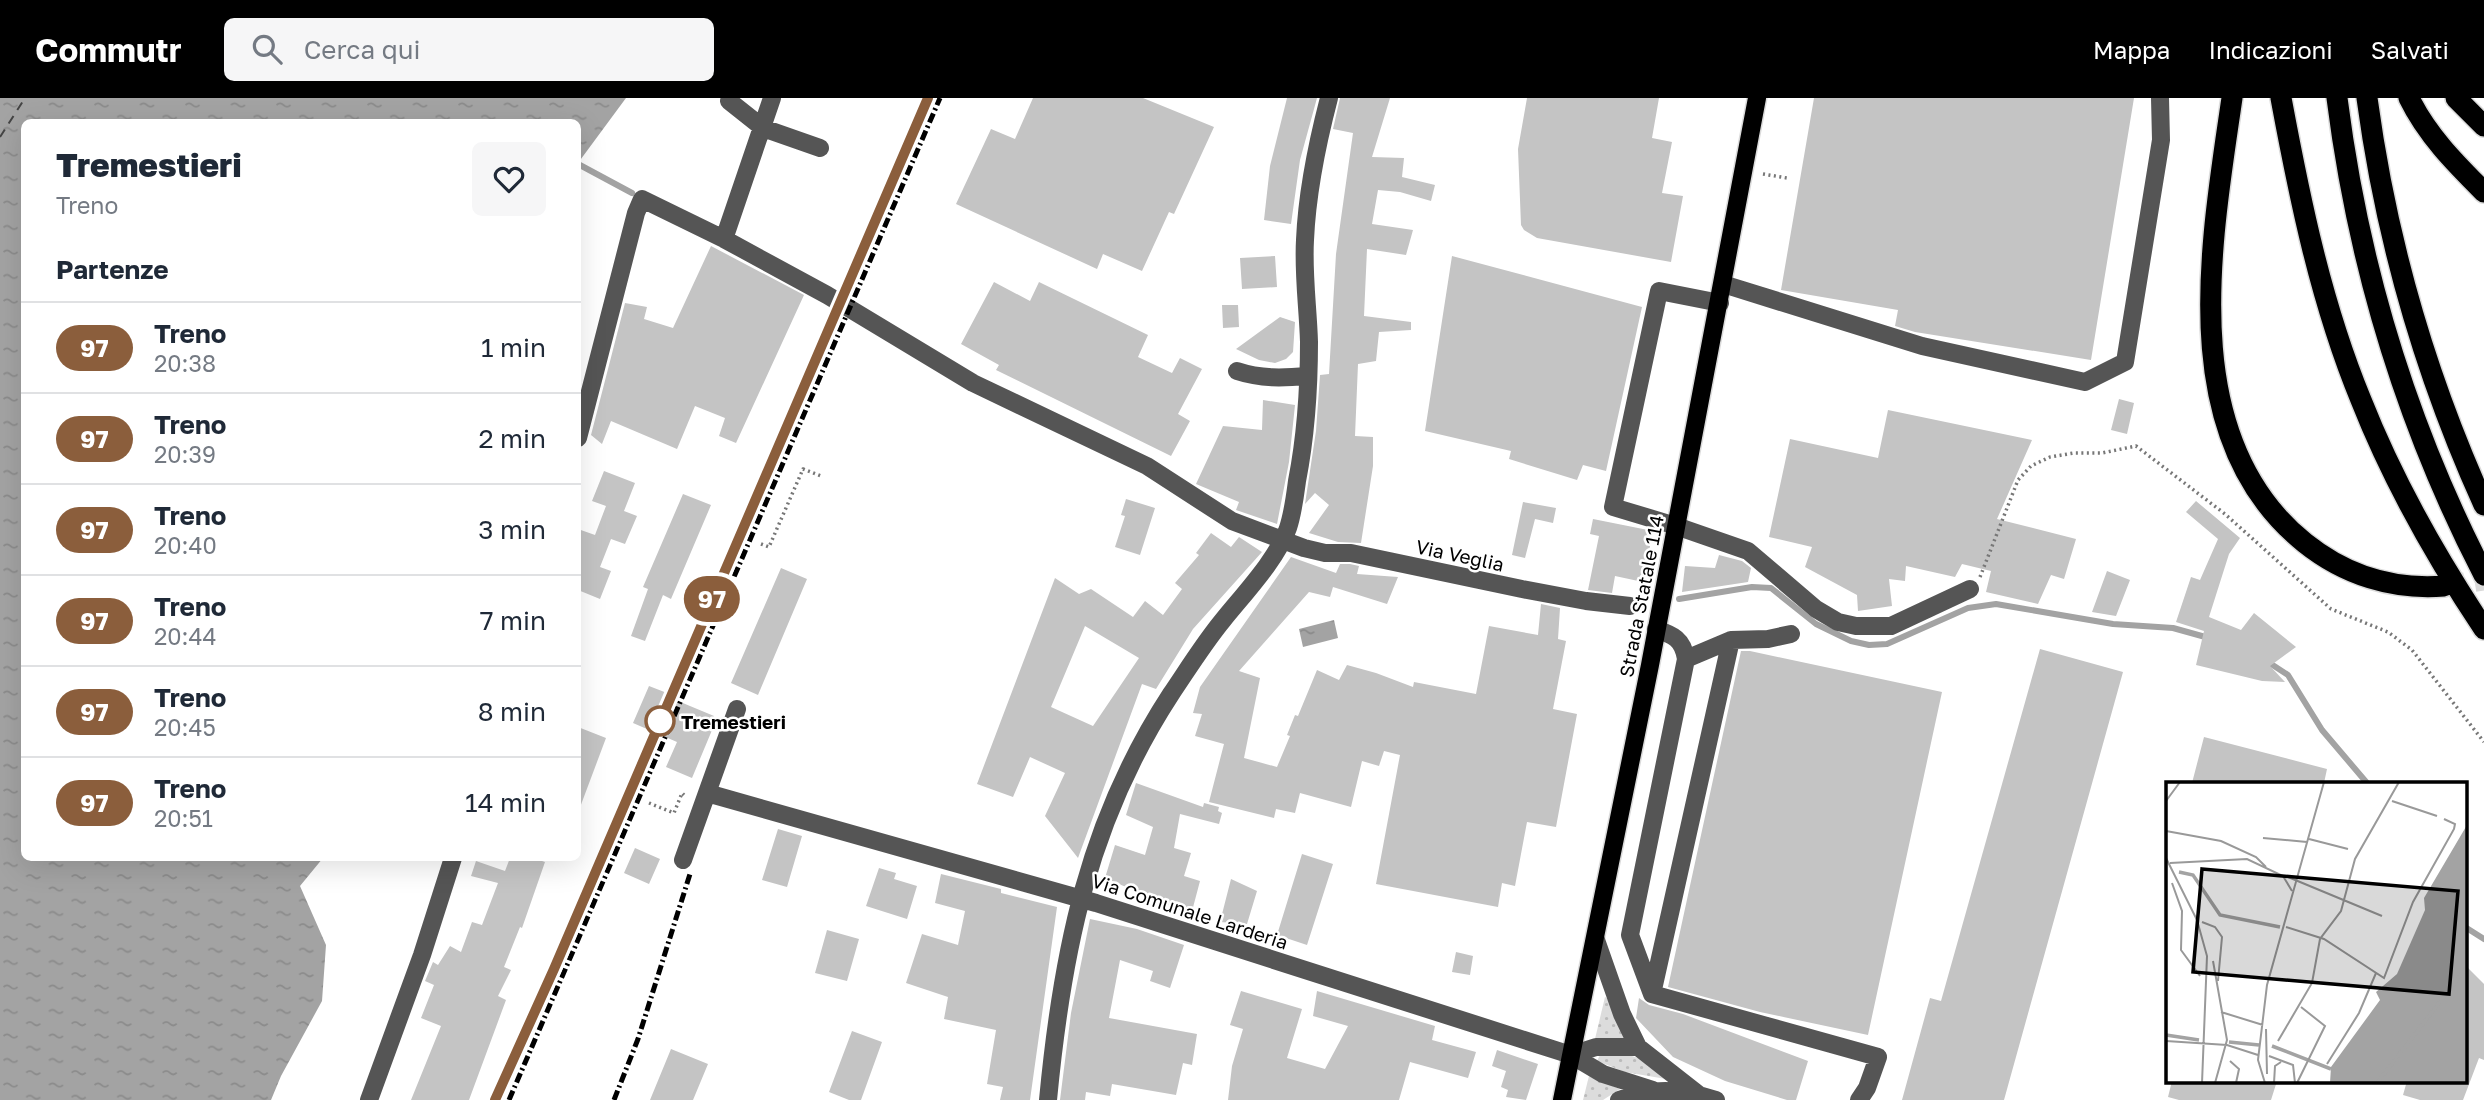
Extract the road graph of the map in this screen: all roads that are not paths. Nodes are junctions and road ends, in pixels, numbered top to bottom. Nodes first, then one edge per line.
1 (772, 98) edge
2 (1329, 98) edge
3 (1757, 98) edge
4 (2160, 98) edge
5 (2232, 98) edge
6 (2281, 98) edge
7 (2337, 98) edge
8 (2367, 98) edge
9 (2409, 98) edge
10 (2456, 98) edge
11 (730, 101) dead end
12 (2484, 126) edge
13 (763, 128) junction
14 (820, 148) dead end
15 (2484, 192) edge
16 (724, 239) junction
17 (1723, 284) junction
18 (1720, 303) junction
19 (1237, 371) dead end
20 (1308, 376) junction
21 (581, 426) edge
22 (2484, 505) edge
23 (1676, 526) junction
24 (1283, 540) junction
25 (2484, 575) edge
26 (2444, 586) tunnel mouth
27 (1970, 589) road end
28 (1630, 606) dead end
29 (1656, 629) junction
30 (2484, 629) edge
31 (1791, 634) dead end
32 (1731, 640) junction
33 (1685, 659) junction
34 (737, 709) dead end
35 (707, 793) junction
36 (683, 860) dead end
37 (452, 861) edge
38 (1080, 898) junction
39 (1596, 940) junction
40 (1652, 994) junction
41 (1638, 1047) junction
42 (1572, 1055) junction
43 (1653, 1090) junction
44 (1698, 1094) junction
45 (369, 1100) edge
46 (1048, 1100) edge
47 (1562, 1100) edge
48 (1619, 1100) edge
49 (1716, 1100) edge
50 (1859, 1100) edge

1 - 13 street
2 - 20 street
3 - 17 main road, Strada Statale 114
4 - 17 street
5 - 26 highway
6 - 30 highway
7 - 25 highway
8 - 22 highway
9 - 15 highway
10 - 12 highway
11 - 13 street
13 - 14 street
13 - 16 street
16 - 21 street, Via Veglia
16 - 24 street, Via Veglia
17 - 18 main road, Strada Statale 114
18 - 23 main road, Strada Statale 114
18 - 23 street
19 - 20 street
20 - 24 street
23 - 27 street
23 - 29 main road, Strada Statale 114
24 - 28 street, Via Veglia
24 - 38 street
29 - 33 street
29 - 39 main road, Strada Statale 114
31 - 32 street
32 - 33 street
32 - 40 street
33 - 40 street
34 - 35 street
35 - 36 street
35 - 38 street, Via Comunale Larderia
37 - 45 street
38 - 42 street, Via Comunale Larderia
38 - 46 street
39 - 41 street, Via Comunale Larderia
39 - 42 main road, Strada Statale 114
40 - 50 street
41 - 42 street
41 - 44 street, Via Comunale Larderia
42 - 43 street, Via Comunale Larderia
42 - 47 main road, Strada Statale 114
43 - 44 street, Via Comunale Larderia
43 - 48 street, Via Comunale Larderia
44 - 49 street, Via Comunale Larderia

